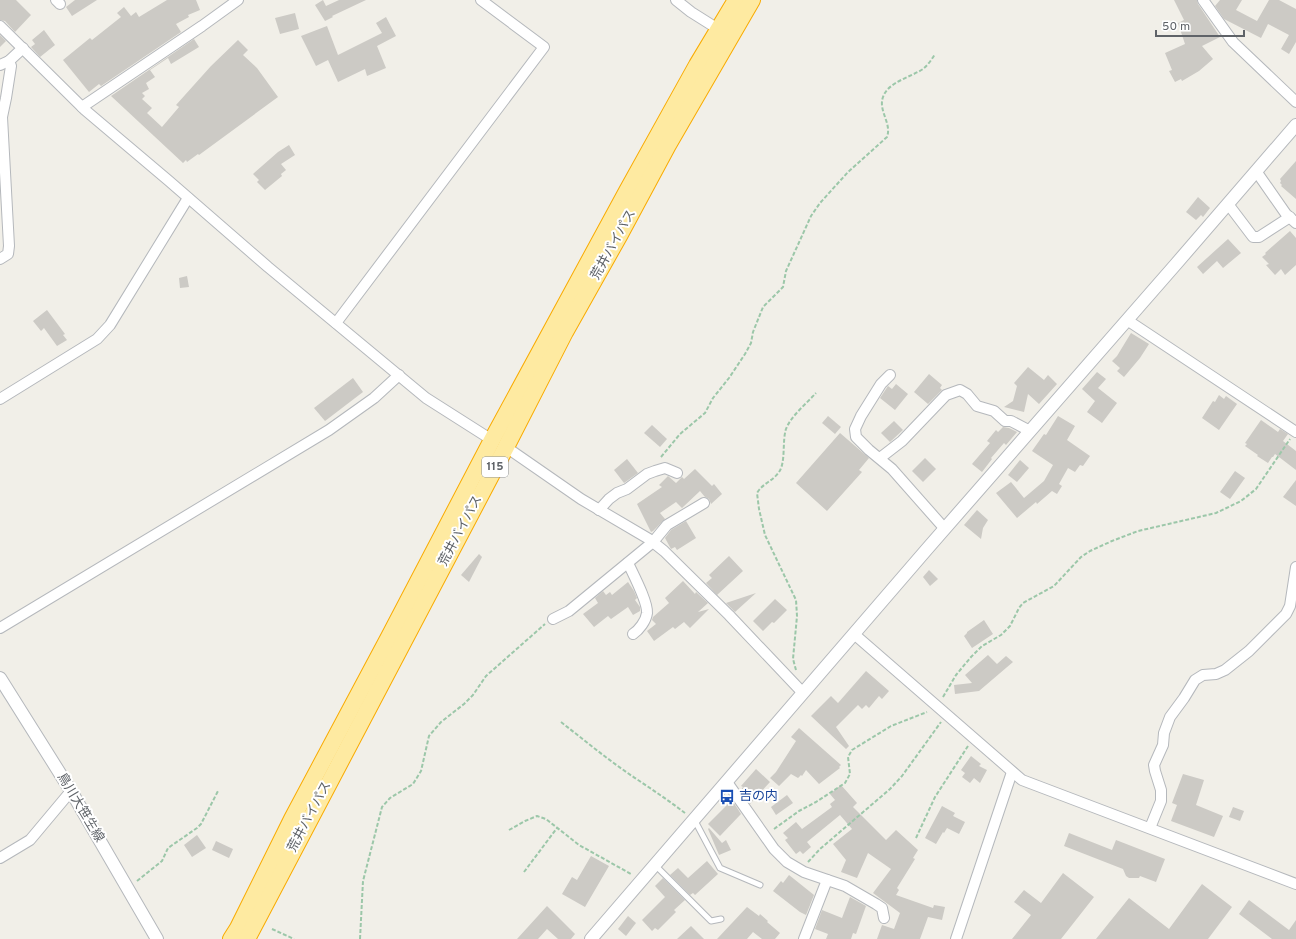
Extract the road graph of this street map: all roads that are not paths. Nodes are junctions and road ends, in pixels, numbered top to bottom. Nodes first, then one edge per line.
1 (238, 0) edge
2 (481, 0) edge
3 (676, 0) edge
4 (736, 0) edge
5 (752, 0) edge
6 (1203, 0) edge
7 (0, 26) edge
8 (718, 29) junction
9 (23, 48) junction
10 (5, 63) edge
11 (1296, 102) edge
12 (82, 107) junction
13 (1296, 125) edge
14 (1256, 171) junction
15 (188, 198) junction
16 (1228, 204) junction
17 (1293, 220) edge
18 (0, 259) edge
19 (1127, 320) junction
20 (336, 323) junction
21 (890, 375) dead end
22 (399, 376) junction
23 (0, 399) edge
24 (1030, 431) junction
25 (1296, 432) edge
26 (499, 443) junction
27 (880, 458) junction
28 (677, 473) dead end
29 (704, 503) dead end
30 (599, 510) junction
31 (945, 528) junction
32 (653, 542) junction
33 (628, 562) junction
34 (1296, 567) edge
35 (553, 619) road end
36 (0, 628) edge
37 (633, 634) dead end
38 (854, 634) junction
39 (0, 678) edge
40 (800, 689) junction
41 (1012, 772) junction
42 (727, 782) junction
43 (71, 791) junction
44 (694, 820) junction
45 (1150, 828) junction
46 (0, 858) edge
47 (655, 865) junction
48 (827, 880) junction
49 (1296, 884) edge
50 (760, 885) dead end
51 (884, 918) dead end
52 (721, 919) dead end
53 (157, 939) edge
54 (231, 939) edge
55 (247, 939) edge
56 (591, 939) edge
57 (804, 939) edge
58 (956, 939) edge

1 - 12 street
2 - 20 street
3 - 8 street
4 - 8 highway, 荒井バイパス / 115
5 - 26 highway, 荒井バイパス / 115
6 - 11 street
7 - 9 street
8 - 26 highway, 荒井バイパス / 115
9 - 10 street
9 - 12 street
10 - 18 street
12 - 15 street
13 - 14 street
14 - 16 street
14 - 17 street
15 - 20 street
15 - 23 street
16 - 17 street
16 - 19 street
19 - 24 street
19 - 25 street
20 - 22 street
21 - 27 street
22 - 26 street
22 - 36 street
24 - 27 street
24 - 31 street
26 - 30 street
26 - 54 highway, 荒井バイパス / 115
26 - 55 highway, 荒井バイパス / 115
27 - 31 street
28 - 30 street
29 - 32 street
30 - 32 street
31 - 38 street
32 - 33 street
32 - 40 street
33 - 35 street
33 - 37 street
34 - 45 street
38 - 40 street
38 - 41 street
39 - 43 street, 鳥川大笹生線
40 - 42 street
41 - 45 street
41 - 58 street
42 - 44 street
42 - 48 street
43 - 46 street
43 - 53 street, 鳥川大笹生線
44 - 47 street
44 - 50 lane
45 - 49 street
47 - 52 lane
47 - 56 street
48 - 51 street
48 - 57 street

